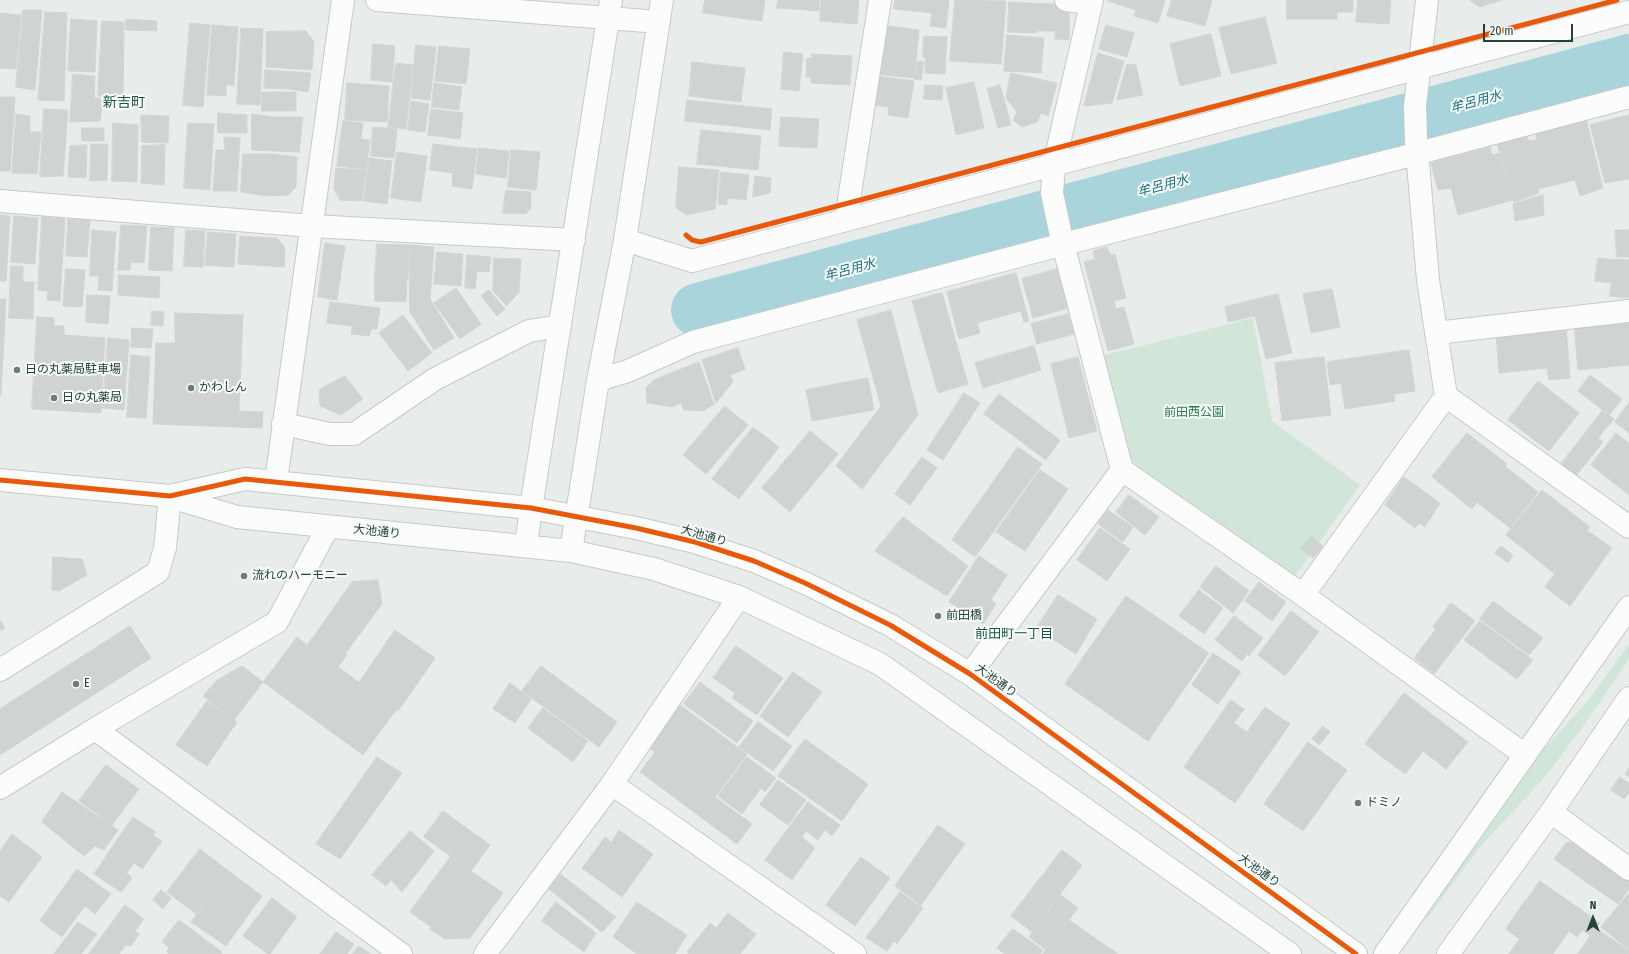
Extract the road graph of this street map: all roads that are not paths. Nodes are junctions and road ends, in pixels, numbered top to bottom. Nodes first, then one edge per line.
1 (342, 0) edge
2 (377, 0) edge
3 (662, 0) edge
4 (880, 0) edge
5 (1066, 0) edge
6 (1427, 0) edge
7 (1091, 2) edge
8 (610, 9) edge
9 (1629, 12) edge
10 (659, 22) junction
11 (1419, 68) junction
12 (1629, 96) edge
13 (1417, 147) junction
14 (1054, 166) junction
15 (0, 201) edge
16 (846, 220) junction
17 (312, 226) junction
18 (574, 240) junction
19 (625, 240) junction
20 (1062, 240) junction
21 (1629, 311) edge
22 (560, 326) junction
23 (1436, 333) junction
24 (598, 380) junction
25 (1446, 396) junction
26 (283, 424) junction
27 (1122, 470) junction
28 (0, 480) edge
29 (276, 482) junction
30 (170, 496) junction
31 (531, 508) junction
32 (577, 516) junction
33 (328, 527) junction
34 (1629, 527) edge
35 (526, 546) junction
36 (571, 552) junction
37 (1303, 596) junction
38 (739, 597) junction
39 (1629, 607) edge
40 (0, 670) edge
41 (970, 674) junction
42 (1629, 698) edge
43 (95, 729) junction
44 (1525, 756) junction
45 (612, 784) junction
46 (0, 788) edge
47 (1551, 812) junction
48 (1629, 869) edge
49 (401, 954) edge
50 (485, 954) edge
51 (854, 954) edge
52 (1290, 954) edge
53 (1356, 954) edge
54 (1385, 954) edge
55 (1448, 954) edge

1 - 17 street
2 - 8 street
3 - 10 street
4 - 16 street
5 - 7 street
6 - 11 street
7 - 14 street
8 - 10 street
8 - 18 street
9 - 11 street
10 - 19 street
11 - 13 street
11 - 14 street
12 - 13 street
13 - 20 street
13 - 23 street
14 - 16 street
14 - 20 street
15 - 17 street
16 - 19 street
17 - 18 street
17 - 26 street
18 - 22 street
19 - 24 street
20 - 24 street
20 - 27 street
21 - 23 street
22 - 26 street
22 - 31 street
23 - 25 street
24 - 32 street
25 - 34 street
25 - 37 street
26 - 29 street
27 - 37 street
27 - 41 street
28 - 30 street
29 - 30 street, 大池通り
29 - 31 street, 大池通り
30 - 33 street, 大池通り
30 - 40 street
31 - 32 street, 大池通り
31 - 35 street
32 - 36 street
32 - 41 street, 大池通り
33 - 35 street, 大池通り
33 - 43 street
35 - 36 street, 大池通り
36 - 38 street, 大池通り
37 - 44 street
38 - 45 street
38 - 52 street, 大池通り
39 - 44 street
41 - 53 street, 大池通り
42 - 47 street
43 - 46 street
43 - 49 street
44 - 54 street
45 - 50 street
45 - 51 street
47 - 48 street
47 - 55 street

